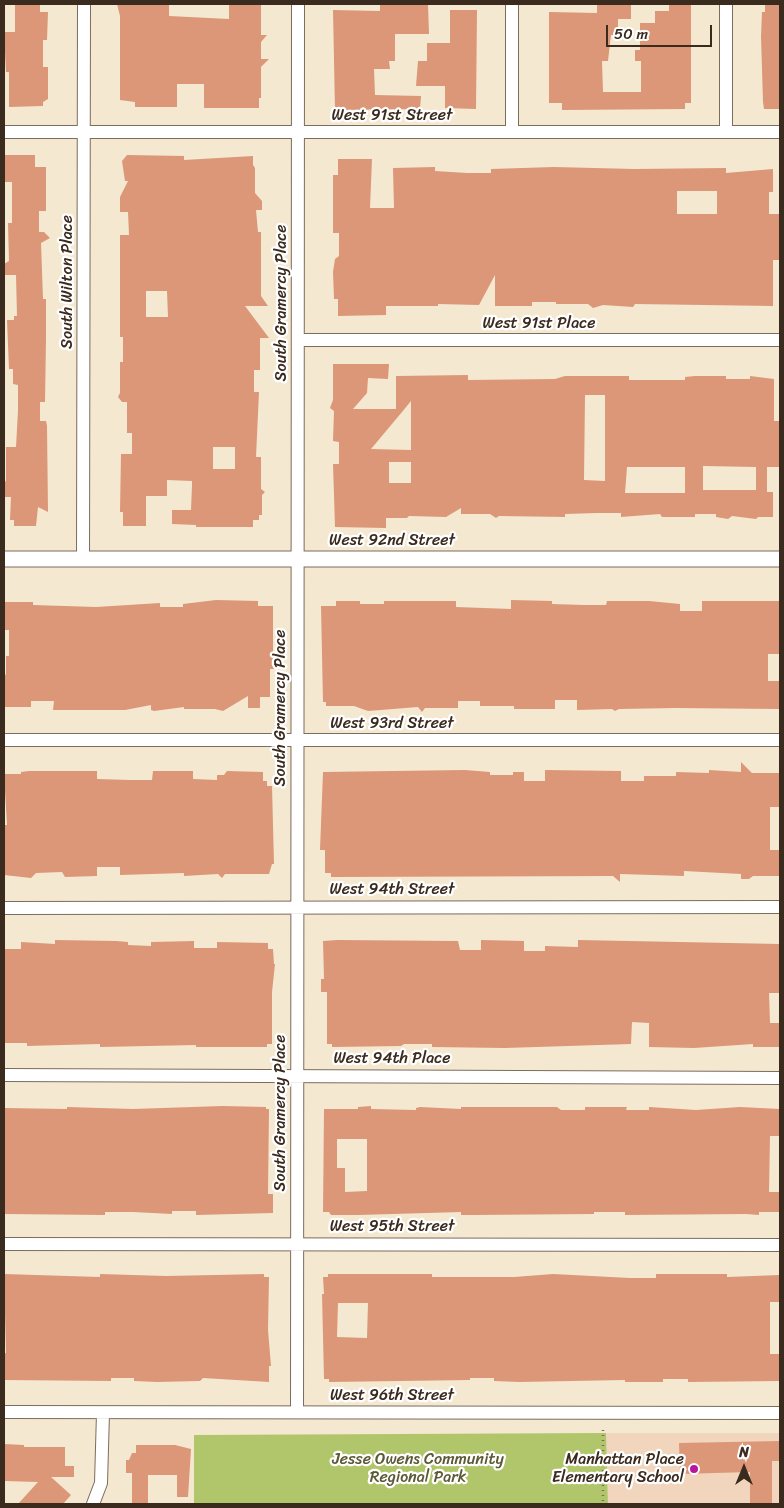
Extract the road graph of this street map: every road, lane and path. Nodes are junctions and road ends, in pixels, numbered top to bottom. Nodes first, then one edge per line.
1 (84, 4) edge
2 (298, 4) edge
3 (512, 4) edge
4 (726, 4) edge
5 (4, 132) edge
6 (84, 132) junction
7 (298, 132) junction
8 (512, 132) junction
9 (726, 132) junction
10 (780, 132) edge
11 (298, 340) junction
12 (780, 340) edge
13 (298, 558) junction
14 (4, 559) edge
15 (780, 559) edge
16 (83, 560) junction
17 (4, 740) edge
18 (298, 740) junction
19 (780, 740) edge
20 (297, 906) junction
21 (780, 907) edge
22 (4, 908) edge
23 (4, 1075) edge
24 (297, 1075) junction
25 (780, 1078) edge
26 (297, 1243) junction
27 (4, 1244) edge
28 (780, 1245) edge
29 (4, 1412) edge
30 (297, 1412) junction
31 (103, 1413) junction
32 (780, 1413) edge
33 (603, 1430) dead end
34 (93, 1504) edge
35 (603, 1504) edge

1 - 6 street, South Wilton Place
2 - 7 street, South Gramercy Place
3 - 8 street
4 - 9 street
5 - 6 street, West 91st Street
6 - 7 street, West 91st Street
6 - 16 street, South Wilton Place
7 - 8 street, West 91st Street
7 - 11 street, South Gramercy Place
8 - 9 street, West 91st Street
9 - 10 street, West 91st Street
11 - 12 street, West 91st Place
11 - 13 street, South Gramercy Place
13 - 15 street, West 92nd Street
13 - 16 street, West 92nd Street
13 - 18 street, South Gramercy Place
14 - 16 street, West 92nd Street
17 - 18 street, West 93rd Street
18 - 19 street, West 93rd Street
18 - 20 street, South Gramercy Place
20 - 21 street, West 94th Street
20 - 22 street, West 94th Street
20 - 24 street, South Gramercy Place
23 - 24 street, West 94th Place
24 - 25 street, West 94th Place
24 - 26 street, South Gramercy Place
26 - 27 street, West 95th Street
26 - 28 street, West 95th Street
26 - 30 street, South Gramercy Place
29 - 31 street, West 96th Street
30 - 31 street, West 96th Street
30 - 32 street, West 96th Street
31 - 34 street
33 - 35 path

